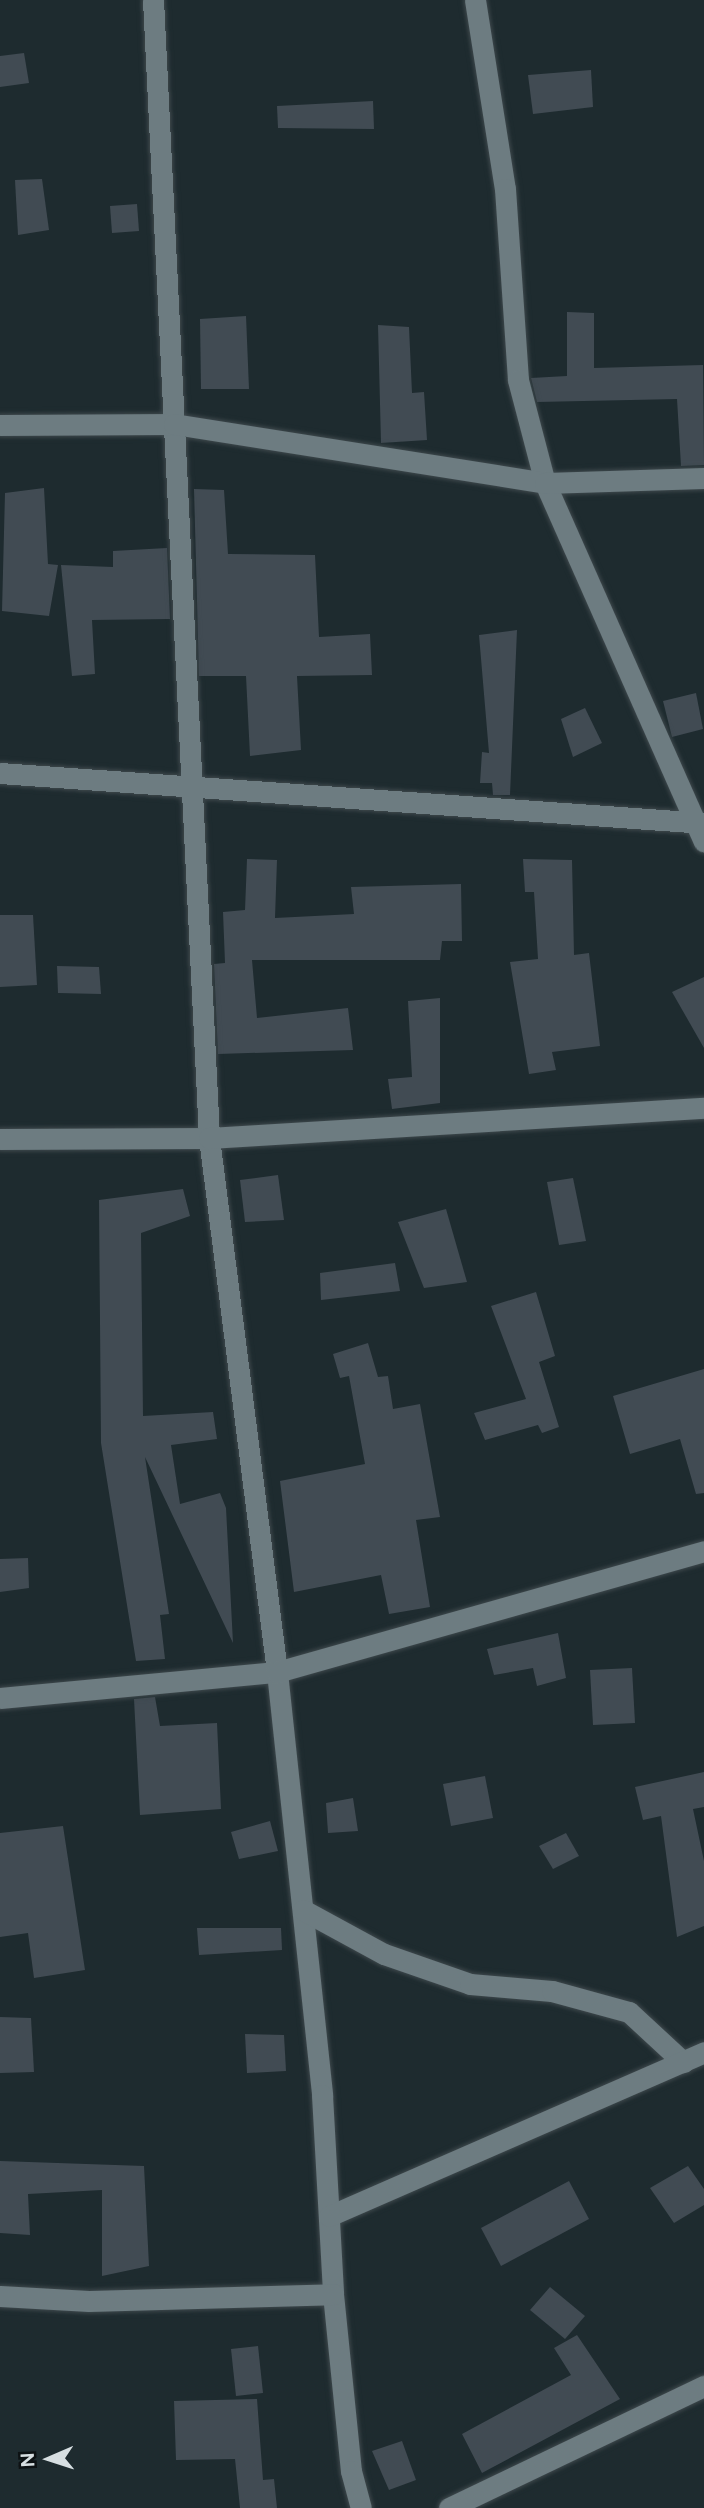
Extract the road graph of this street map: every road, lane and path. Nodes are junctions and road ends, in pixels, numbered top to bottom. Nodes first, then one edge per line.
1 (153, 0) edge
2 (475, 0) edge
3 (174, 424) junction
4 (0, 425) edge
5 (704, 478) edge
6 (545, 483) junction
7 (0, 774) edge
8 (194, 783) junction
9 (701, 829) edge
10 (704, 1108) edge
11 (209, 1138) junction
12 (0, 1139) edge
13 (704, 1551) edge
14 (278, 1672) junction
15 (0, 1698) edge
16 (303, 1910) junction
17 (704, 2052) edge
18 (683, 2062) junction
19 (329, 2216) junction
20 (333, 2294) junction
21 (0, 2295) edge
22 (704, 2386) edge
23 (361, 2508) edge
24 (449, 2508) edge

1 - 3 street
2 - 6 street
3 - 4 street
3 - 6 street
3 - 8 street
5 - 6 street
6 - 9 street
7 - 8 street
8 - 9 street
8 - 11 street
10 - 11 street
11 - 12 street
11 - 14 street
13 - 14 street
14 - 15 street
14 - 16 street
16 - 18 street
16 - 19 street
17 - 18 street
18 - 19 street
19 - 20 street
20 - 21 street
20 - 23 street
22 - 24 street

